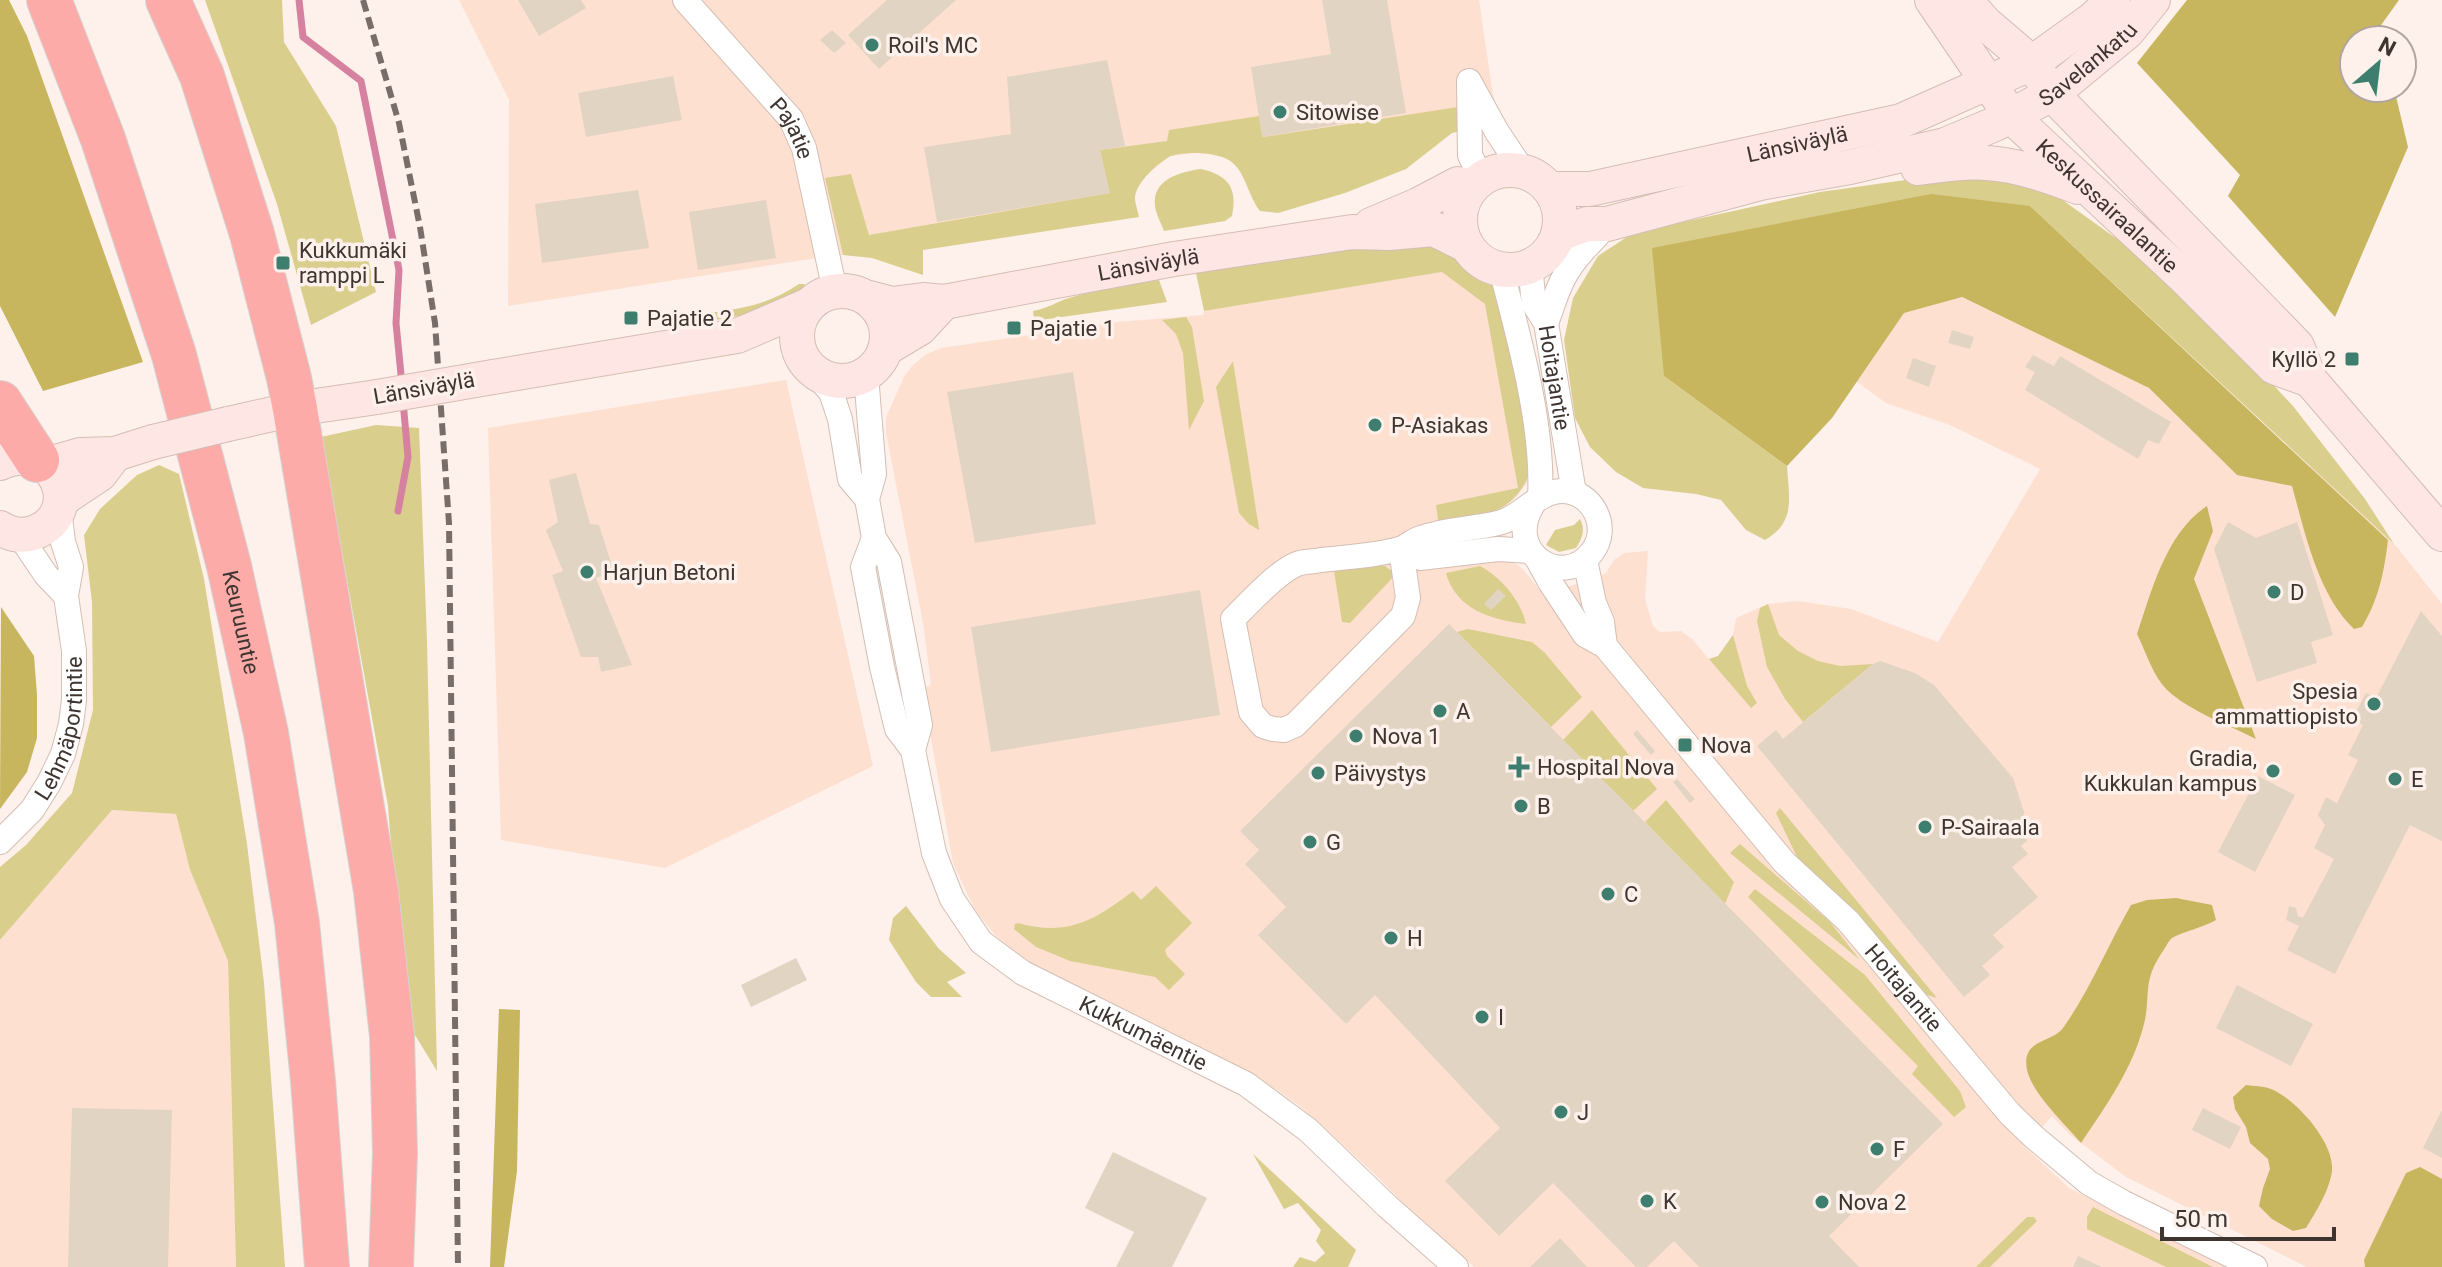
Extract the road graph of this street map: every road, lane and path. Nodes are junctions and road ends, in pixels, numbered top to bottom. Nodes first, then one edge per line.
1 (49, 0) edge
2 (168, 0) edge
3 (685, 0) edge
4 (1932, 0) edge
5 (1965, 0) edge
6 (2113, 0) edge
7 (2153, 0) edge
8 (2032, 63) junction
9 (1987, 84) junction
10 (2052, 94) junction
11 (2011, 116) junction
12 (1850, 167) junction
13 (1537, 180) junction
14 (1476, 182) junction
15 (2090, 191) junction
16 (1607, 224) junction
17 (1352, 232) junction
18 (1559, 234) junction
19 (1466, 245) junction
20 (1516, 268) junction
21 (869, 298) junction
22 (821, 299) junction
23 (944, 302) junction
24 (1546, 323) junction
25 (737, 336) junction
26 (876, 362) junction
27 (807, 363) junction
28 (2310, 380) junction
29 (0, 403) edge
30 (295, 409) junction
31 (115, 454) junction
32 (27, 463) edge
33 (1574, 493) junction
34 (867, 499) junction
35 (1536, 501) junction
36 (60, 504) junction
37 (6, 532) edge
38 (2441, 534) edge
39 (1401, 549) junction
40 (1534, 555) junction
41 (1585, 560) junction
42 (66, 596) junction
43 (1605, 646) junction
44 (0, 842) edge
45 (327, 1267) edge
46 (391, 1267) edge
47 (1456, 1267) edge
48 (2255, 1267) edge

1 - 45 highway, Keuruuntie
2 - 30 highway
3 - 22 street, Pajatie
4 - 9 main road, Keskussairaalantie
5 - 8 main road, Keskussairaalantie
6 - 8 main road, Savelankatu
7 - 10 main road, Savelankatu
8 - 9 main road, Länsiväylä
8 - 10 main road, Keskussairaalantie
9 - 11 main road, Keskussairaalantie
9 - 13 main road, Länsiväylä
10 - 11 main road, Savelankatu
10 - 28 main road, Keskussairaalantie
11 - 12 main road, Länsiväylä
11 - 15 main road, Keskussairaalantie
12 - 15 main road
12 - 16 main road, Länsiväylä
13 - 14 main road
13 - 14 street
13 - 18 main road
14 - 17 main road, Länsiväylä
14 - 19 main road
15 - 28 main road, Keskussairaalantie
16 - 18 main road, Länsiväylä
16 - 24 street
17 - 19 main road, Länsiväylä
17 - 23 main road, Länsiväylä
18 - 20 main road
19 - 20 main road
20 - 24 street, Hoitajantie
20 - 35 street, Hoitajantie
21 - 22 main road
21 - 23 main road, Länsiväylä
21 - 26 main road
22 - 25 main road, Länsiväylä
22 - 27 main road
23 - 26 main road
24 - 33 street, Hoitajantie
25 - 27 main road, Länsiväylä
25 - 30 main road, Länsiväylä, bridge
26 - 27 main road
26 - 34 street, Kukkumäentie
27 - 34 street, Kukkumäentie
28 - 38 main road, Keskussairaalantie
29 - 32 highway
30 - 31 main road, Länsiväylä, bridge
30 - 46 highway
31 - 32 main road, Länsiväylä
31 - 36 main road, Länsiväylä
32 - 36 main road
33 - 35 street
33 - 41 street
34 - 47 street, Kukkumäentie
35 - 39 street
35 - 40 street
36 - 37 main road, Länsiväylä
36 - 42 street, Lehmäportintie
37 - 42 street
39 - 39 street
39 - 40 street
40 - 41 street
40 - 43 street, Hoitajantie
41 - 43 street, Hoitajantie
42 - 44 street, Lehmäportintie
43 - 48 street, Hoitajantie

